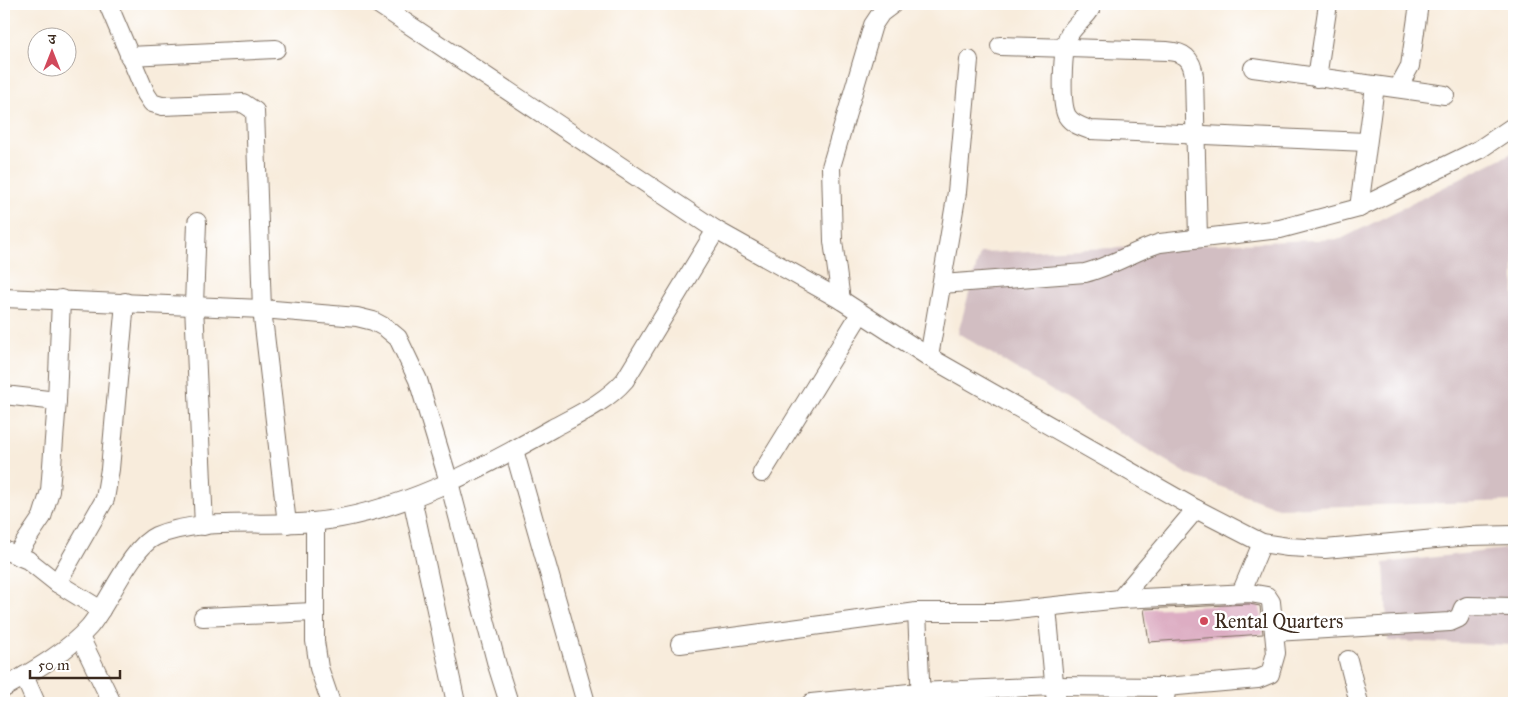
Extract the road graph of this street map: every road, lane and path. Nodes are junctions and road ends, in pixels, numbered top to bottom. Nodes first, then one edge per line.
1 (108, 4) edge
2 (378, 4) edge
3 (893, 4) edge
4 (1092, 4) edge
5 (1328, 4) edge
6 (1419, 4) edge
7 (1000, 46) dead end
8 (276, 49) dead end
9 (1064, 50) junction
10 (129, 56) junction
11 (969, 60) dead end
12 (1253, 68) dead end
13 (1317, 78) junction
14 (1375, 86) junction
15 (1398, 88) junction
16 (1445, 95) dead end
17 (1514, 126) edge
18 (1195, 135) junction
19 (1366, 142) junction
20 (1359, 208) junction
21 (197, 222) dead end
22 (716, 230) junction
23 (1198, 238) junction
24 (942, 284) junction
25 (4, 298) edge
26 (61, 299) junction
27 (841, 300) junction
28 (125, 302) junction
29 (194, 305) junction
30 (262, 309) junction
31 (860, 314) junction
32 (929, 357) junction
33 (4, 395) edge
34 (57, 402) junction
35 (518, 448) junction
36 (762, 473) dead end
37 (449, 482) junction
38 (412, 498) junction
39 (1196, 510) junction
40 (315, 522) junction
41 (287, 524) junction
42 (204, 526) junction
43 (1514, 535) edge
44 (1262, 543) junction
45 (11, 552) edge
46 (57, 583) junction
47 (1241, 593) junction
48 (1120, 599) junction
49 (1514, 607) edge
50 (1047, 608) junction
51 (101, 610) junction
52 (313, 612) junction
53 (917, 612) junction
54 (203, 618) dead end
55 (1274, 632) junction
56 (80, 637) junction
57 (680, 644) dead end
58 (1348, 660) dead end
59 (24, 676) junction
60 (4, 688) edge
61 (1055, 695) edge
62 (1166, 695) edge
63 (920, 697) edge
64 (984, 697) edge
65 (846, 701) edge
66 (36, 703) edge
67 (112, 703) edge
68 (331, 703) edge
69 (456, 703) edge
70 (509, 703) edge
71 (586, 703) edge
72 (811, 703) edge
73 (1358, 703) edge

1 - 10 street
2 - 22 street
3 - 27 street
4 - 9 street
5 - 13 street
6 - 15 street
7 - 9 street
8 - 10 street
9 - 18 street
9 - 18 street
10 - 30 street
11 - 24 street
12 - 13 street
13 - 14 street
14 - 15 street
14 - 19 street
15 - 16 street
17 - 20 street
18 - 19 street
18 - 23 street
19 - 20 street
20 - 23 street
21 - 29 street
22 - 27 street
22 - 35 street
23 - 24 street
24 - 32 street
25 - 26 street
26 - 28 street
26 - 34 street
27 - 31 street
28 - 29 street
28 - 46 street
29 - 30 street
29 - 42 street
30 - 37 street
30 - 41 street
31 - 32 street
31 - 36 street
32 - 39 street
33 - 34 street
34 - 45 street
35 - 37 street
35 - 71 street
37 - 38 street
37 - 70 street
38 - 40 street
38 - 69 street
39 - 44 street
39 - 48 street
40 - 41 street
40 - 52 street
41 - 42 street
42 - 51 street
43 - 44 street
44 - 47 street
45 - 46 street
46 - 51 street
47 - 48 street
47 - 55 street
48 - 50 street
49 - 55 street
50 - 53 street
50 - 61 street
51 - 56 street
52 - 54 street
52 - 68 street
53 - 57 street
53 - 63 street
55 - 62 street
56 - 59 street
56 - 67 street
58 - 73 street
59 - 60 street
59 - 66 street
61 - 62 street
61 - 64 street
63 - 64 street
63 - 65 street
65 - 72 street

